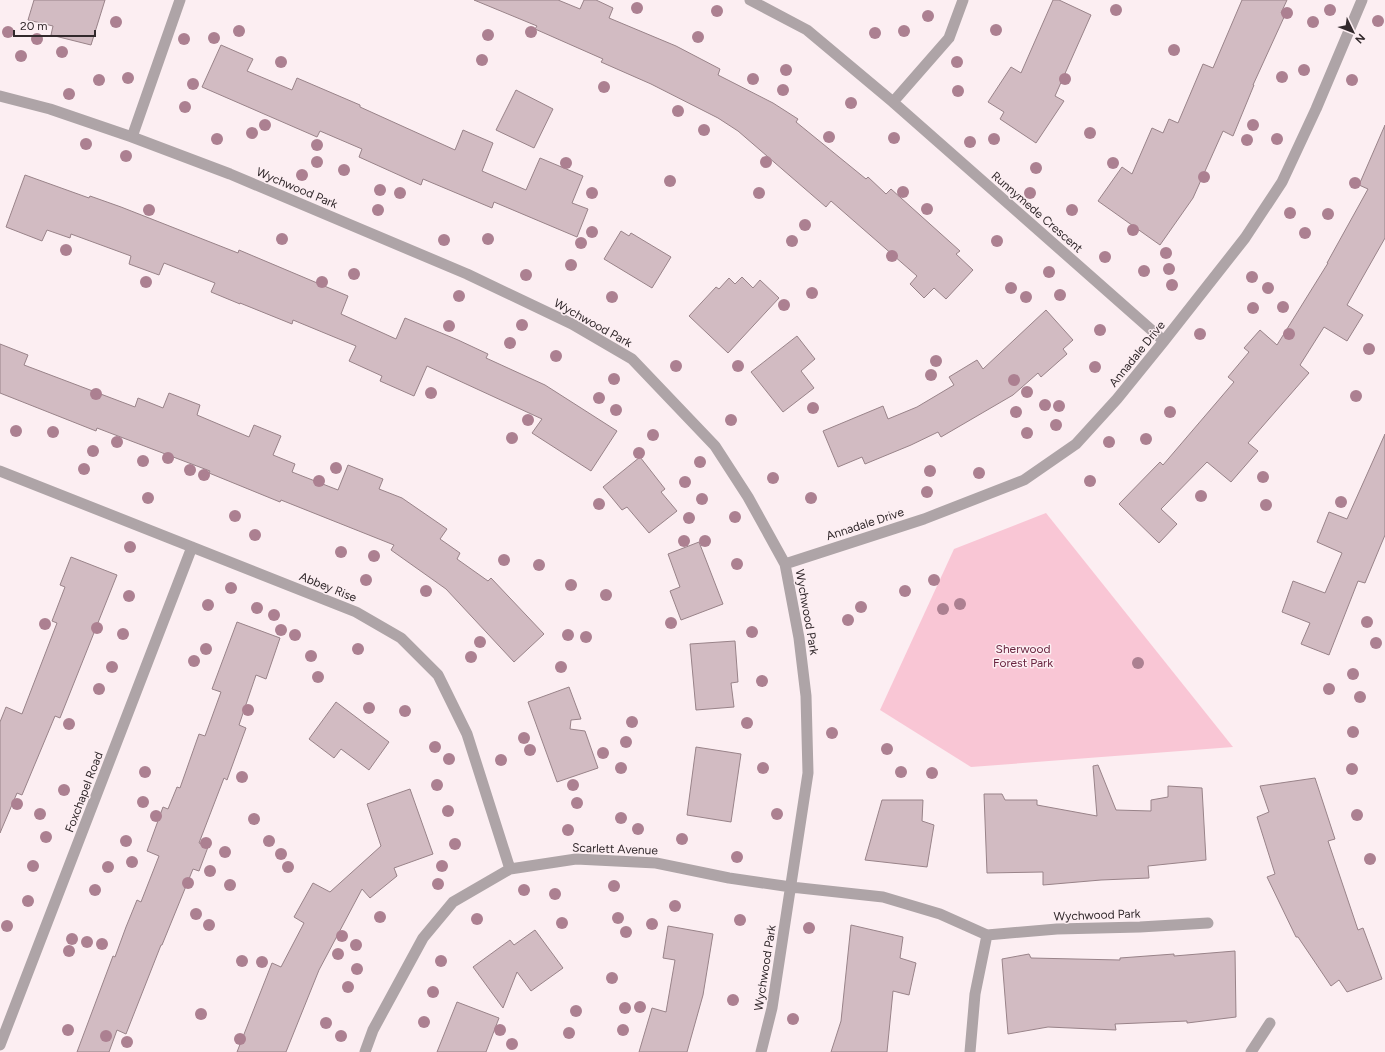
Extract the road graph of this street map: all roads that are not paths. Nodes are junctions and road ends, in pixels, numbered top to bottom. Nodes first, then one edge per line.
1 (180, 0) edge
2 (750, 0) edge
3 (963, 0) edge
4 (1362, 0) edge
5 (0, 96) edge
6 (893, 102) junction
7 (132, 137) junction
8 (1164, 341) junction
9 (0, 471) edge
10 (192, 547) junction
11 (785, 564) junction
12 (510, 869) junction
13 (791, 887) junction
14 (1208, 923) dead end
15 (987, 935) junction
16 (1270, 1023) dead end
17 (0, 1045) edge
18 (365, 1052) edge
19 (761, 1052) edge
20 (970, 1052) edge
21 (1251, 1052) edge

1 - 7 street
2 - 6 street, Runnymede Crescent
3 - 6 street
4 - 8 street, Annadale Drive
5 - 7 street, Wychwood Park
6 - 8 street, Runnymede Crescent
7 - 11 street, Wychwood Park
8 - 11 street, Annadale Drive
9 - 10 street, Abbey Rise
10 - 12 street, Abbey Rise
10 - 17 street, Foxchapel Road
11 - 13 street, Wychwood Park
12 - 13 street, Scarlett Avenue
12 - 18 street, Scarlett Avenue
13 - 15 street, Wychwood Park
13 - 19 street, Wychwood Park
14 - 15 street, Wychwood Park
15 - 20 street
16 - 21 street

